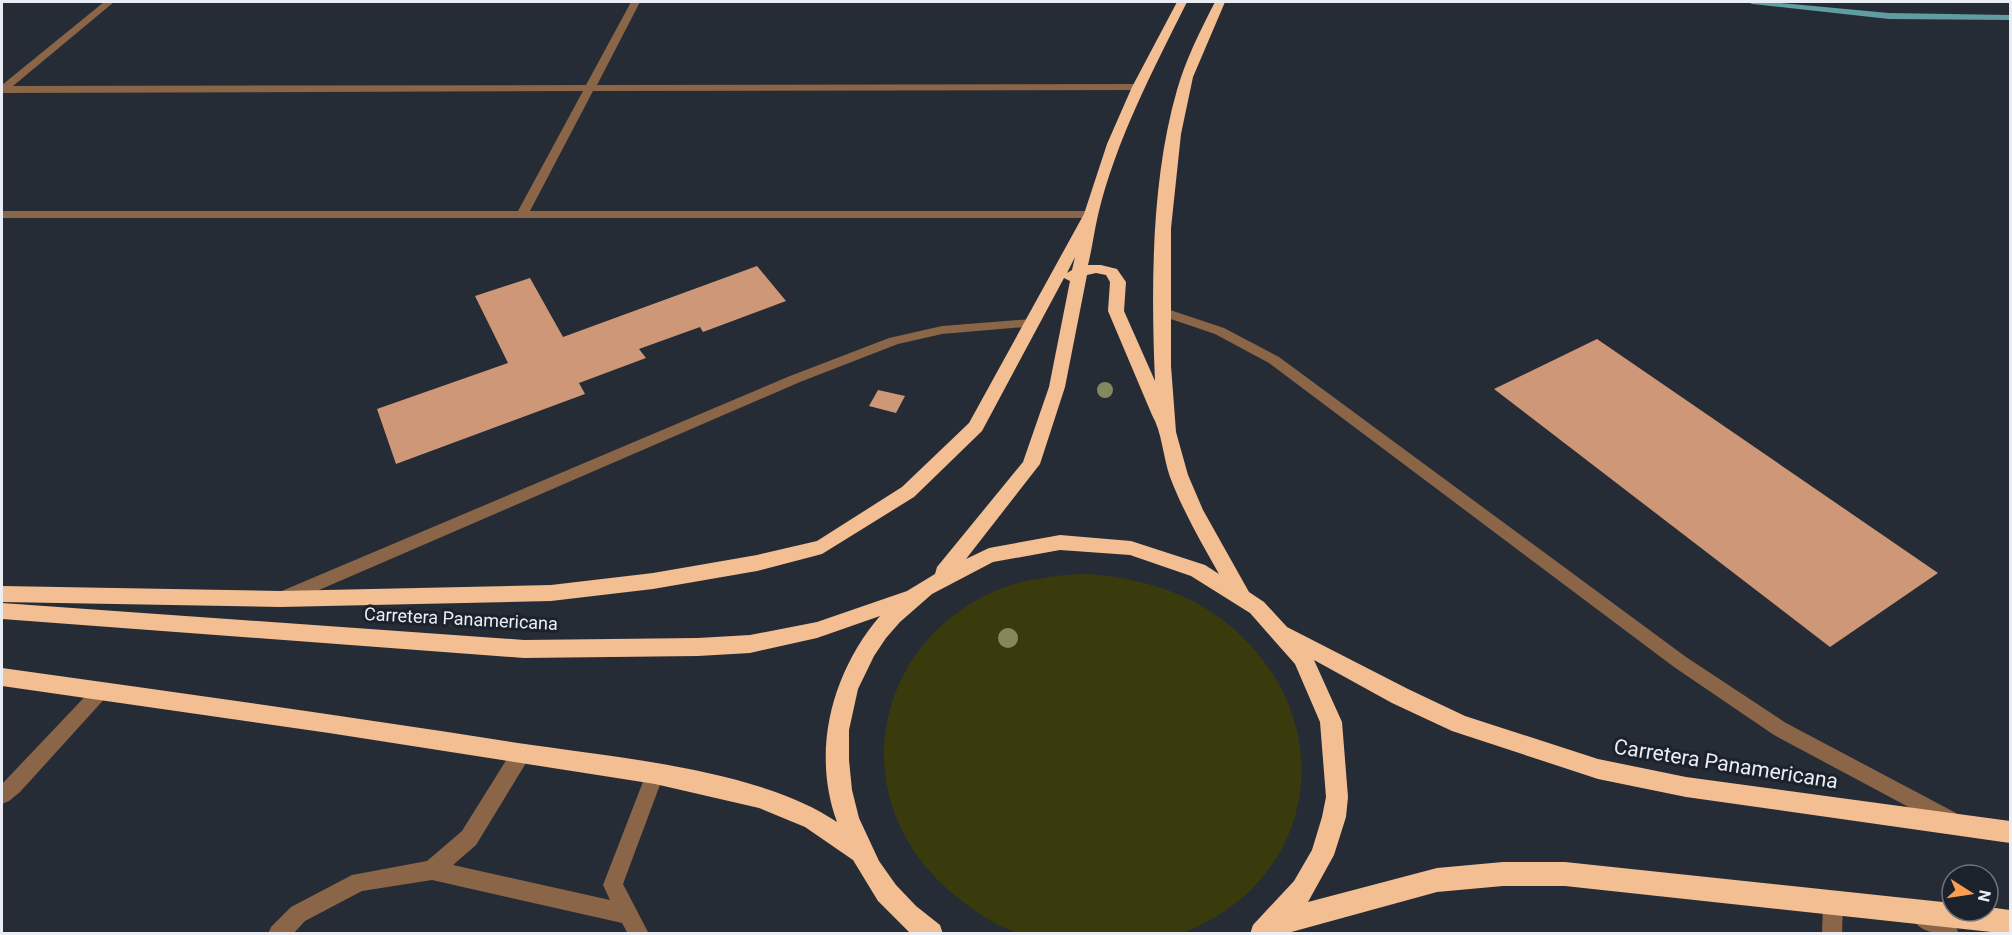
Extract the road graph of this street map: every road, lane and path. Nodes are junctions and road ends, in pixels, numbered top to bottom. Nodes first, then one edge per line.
1 (110, 2) edge
2 (636, 2) edge
3 (1182, 2) edge
4 (1220, 2) edge
5 (1138, 87) junction
6 (590, 88) junction
7 (2, 89) edge
8 (522, 214) junction
9 (1090, 214) junction
10 (2, 215) edge
11 (1079, 273) junction
12 (1041, 303) junction
13 (1161, 311) junction
14 (1032, 323) junction
15 (1168, 433) junction
16 (937, 580) junction
17 (2, 594) edge
18 (1240, 594) junction
19 (912, 598) junction
20 (280, 599) junction
21 (2, 611) edge
22 (1281, 632) junction
23 (2, 677) edge
24 (102, 690) junction
25 (522, 752) junction
26 (655, 774) junction
27 (2, 795) edge
28 (1960, 825) junction
29 (2010, 832) edge
30 (860, 852) junction
31 (432, 870) junction
32 (1833, 902) junction
33 (1916, 912) junction
34 (629, 914) junction
35 (2010, 922) edge
36 (1268, 929) edge
37 (278, 933) edge
38 (639, 933) edge
39 (931, 933) edge
40 (1832, 933) edge
41 (1949, 933) edge

1 - 7 street
2 - 6 street
3 - 5 highway
4 - 13 highway
5 - 6 street
5 - 9 highway
6 - 7 street
6 - 8 street
8 - 9 street
8 - 10 street
9 - 11 highway
9 - 12 highway
11 - 12 highway
11 - 15 highway
11 - 16 highway
12 - 14 highway
13 - 15 highway
13 - 28 street
14 - 20 street
14 - 20 highway
15 - 18 highway
16 - 18 highway
16 - 19 highway
17 - 20 highway
18 - 22 highway
19 - 21 highway, Carretera Panamericana
19 - 30 highway
22 - 28 highway, Carretera Panamericana
22 - 36 highway
23 - 24 highway
24 - 25 highway
24 - 27 street
25 - 26 highway
25 - 31 street
26 - 30 highway
26 - 34 street
28 - 29 highway, Carretera Panamericana
30 - 39 highway
31 - 34 street
31 - 37 street
32 - 33 highway
32 - 36 highway
32 - 40 street
33 - 35 highway
33 - 41 street
34 - 38 street

